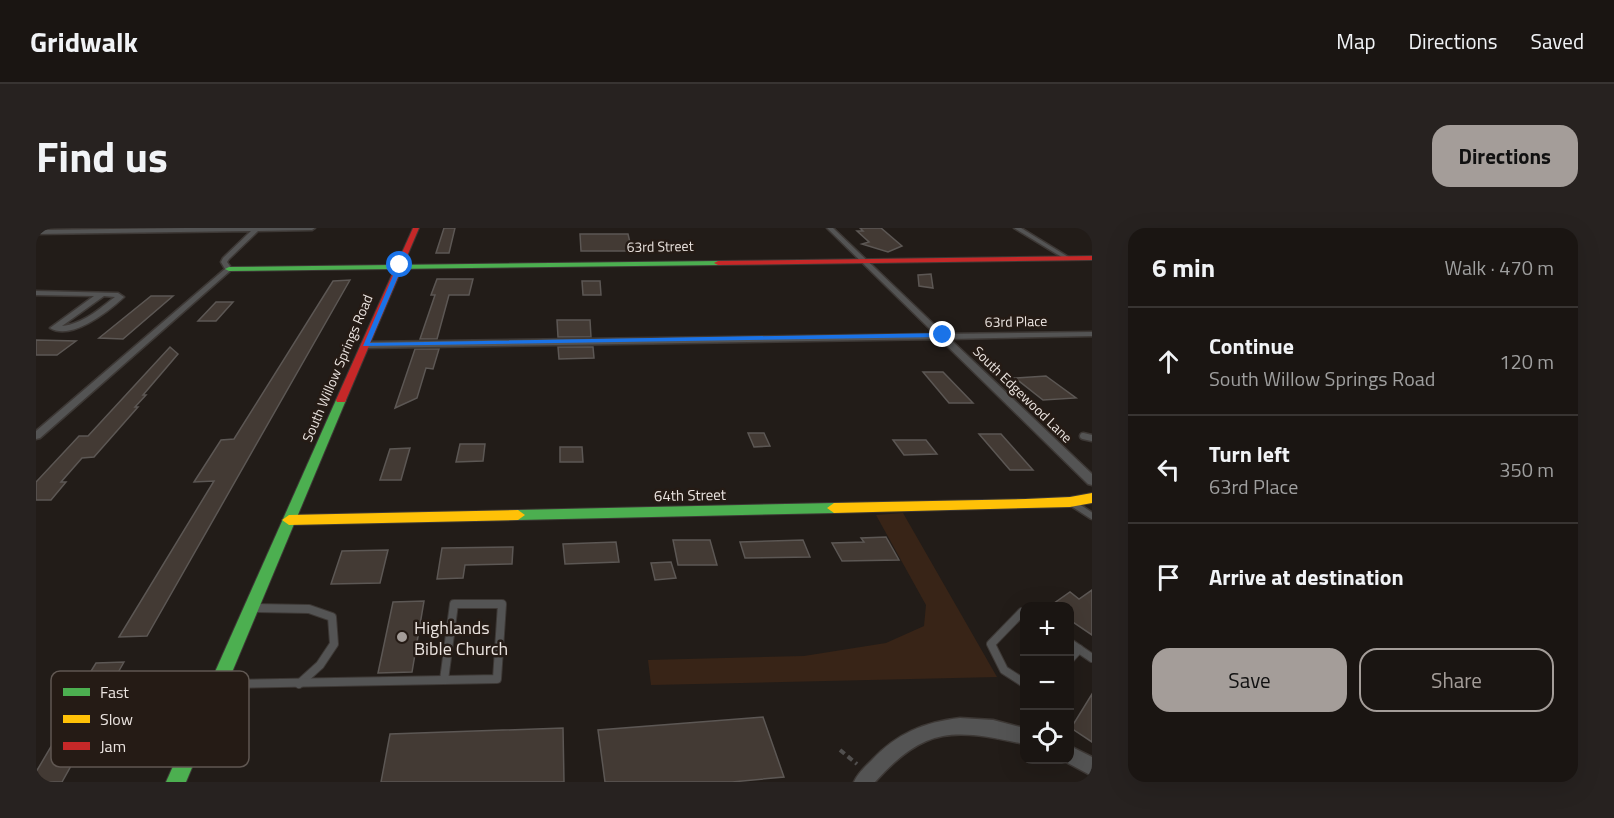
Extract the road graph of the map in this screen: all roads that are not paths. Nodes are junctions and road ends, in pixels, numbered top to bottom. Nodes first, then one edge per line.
1 (416, 228) edge
2 (830, 228) edge
3 (1017, 228) edge
4 (256, 229) edge
5 (308, 229) edge
6 (36, 232) edge
7 (1068, 258) junction
8 (1092, 258) edge
9 (865, 261) junction
10 (400, 265) junction
11 (229, 269) junction
12 (36, 293) edge
13 (102, 294) junction
14 (1092, 334) edge
15 (943, 335) junction
16 (365, 345) junction
17 (36, 436) edge
18 (1083, 436) dead end
19 (1092, 438) edge
20 (1092, 481) edge
21 (1092, 498) edge
22 (1070, 502) junction
23 (1092, 516) edge
24 (289, 520) junction
25 (251, 608) junction
26 (1020, 614) edge
27 (1074, 646) edge
28 (1078, 649) junction
29 (1072, 656) edge
30 (1092, 658) edge
31 (224, 671) edge
32 (444, 680) junction
33 (1020, 680) edge
34 (249, 684) edge
35 (299, 684) junction
36 (1020, 735) edge
37 (1074, 757) edge
38 (182, 767) edge
39 (1092, 767) edge
40 (866, 778) edge
41 (176, 782) edge

1 - 10 street, South Willow Springs Road
2 - 9 street, South Edgewood Lane
3 - 7 street
4 - 5 street
4 - 6 street
4 - 11 street
7 - 8 street, 63rd Street
7 - 9 street, 63rd Street
9 - 10 street, 63rd Street
9 - 15 street, South Edgewood Lane
10 - 11 street, 63rd Street
10 - 16 street, South Willow Springs Road
11 - 17 street
12 - 13 street
13 - 13 street
14 - 15 street, 63rd Place
15 - 16 street, 63rd Place
15 - 20 street, South Edgewood Lane
16 - 24 street, South Willow Springs Road
18 - 19 lane
21 - 22 street, 64th Street
22 - 23 lane
22 - 24 street, 64th Street
24 - 25 street, South Willow Springs Road
25 - 31 street, South Willow Springs Road
25 - 35 lane
26 - 33 lane
27 - 28 lane
28 - 29 lane
28 - 30 lane
32 - 32 lane
32 - 35 lane
34 - 35 lane
36 - 40 street
37 - 39 street
38 - 41 street, South Willow Springs Road

